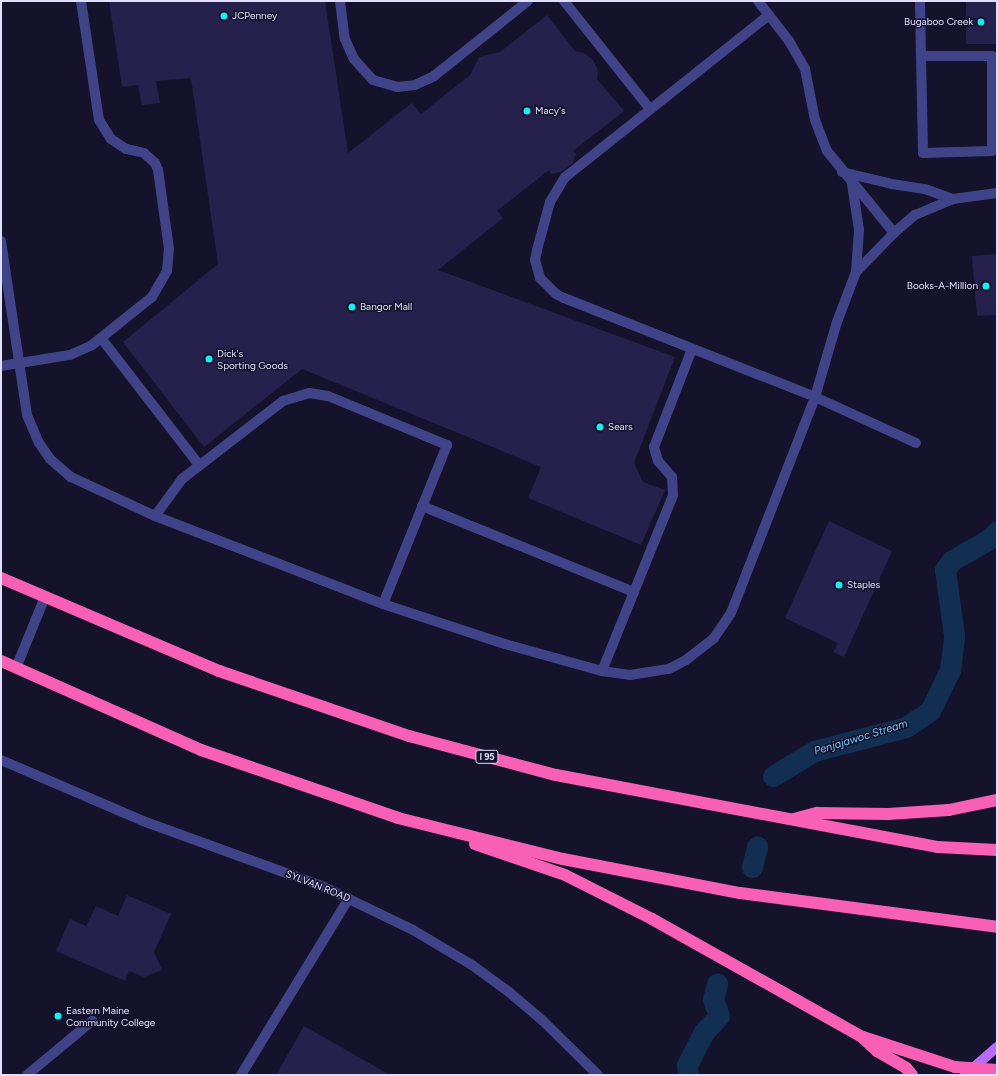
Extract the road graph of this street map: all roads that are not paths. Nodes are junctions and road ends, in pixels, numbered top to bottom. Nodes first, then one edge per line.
1 (81, 1) edge
2 (340, 1) edge
3 (528, 1) edge
4 (564, 1) edge
5 (758, 1) edge
6 (920, 1) edge
7 (769, 16) junction
8 (921, 56) junction
9 (650, 110) junction
10 (842, 172) junction
11 (852, 184) junction
12 (997, 193) edge
13 (953, 199) junction
14 (894, 233) junction
15 (1, 241) edge
16 (856, 272) junction
17 (101, 338) junction
18 (692, 349) junction
19 (19, 364) junction
20 (1, 366) edge
21 (815, 397) junction
22 (916, 443) dead end
23 (199, 465) junction
24 (422, 506) junction
25 (155, 516) junction
26 (1, 578) edge
27 (634, 592) junction
28 (44, 597) junction
29 (383, 604) junction
30 (1, 661) edge
31 (16, 668) junction
32 (602, 671) junction
33 (1, 760) edge
34 (997, 800) edge
35 (398, 818) junction
36 (789, 820) junction
37 (997, 850) edge
38 (349, 898) junction
39 (997, 928) edge
40 (92, 1021) dead end
41 (862, 1037) junction
42 (997, 1047) edge
43 (997, 1071) edge
44 (969, 1072) edge
45 (27, 1075) edge
46 (241, 1075) edge
47 (598, 1075) edge
48 (912, 1075) edge
49 (994, 1075) edge

1 - 17 street
2 - 3 street
4 - 9 street
5 - 7 street
6 - 8 street
7 - 9 street
7 - 10 street
8 - 8 street
9 - 18 street
10 - 11 street
10 - 13 street
11 - 14 street
11 - 16 street
12 - 13 street
13 - 14 street
14 - 16 street
15 - 19 street
16 - 21 street
17 - 19 street
17 - 23 street
18 - 21 street
18 - 27 street
19 - 20 street
19 - 25 street
21 - 22 street
21 - 32 street
23 - 24 street
23 - 25 street
24 - 27 street
24 - 29 street
25 - 29 street
26 - 28 highway, I 95
27 - 32 street
28 - 31 street
28 - 36 highway, I 95
29 - 32 street
30 - 31 highway
31 - 35 highway
33 - 38 street, SYLVAN ROAD
34 - 36 highway
35 - 39 highway
35 - 41 highway
36 - 37 highway, I 95
38 - 46 street
38 - 47 street, SYLVAN ROAD
40 - 45 street
41 - 44 highway
41 - 48 highway
42 - 44 main road
43 - 44 highway
43 - 49 main road

